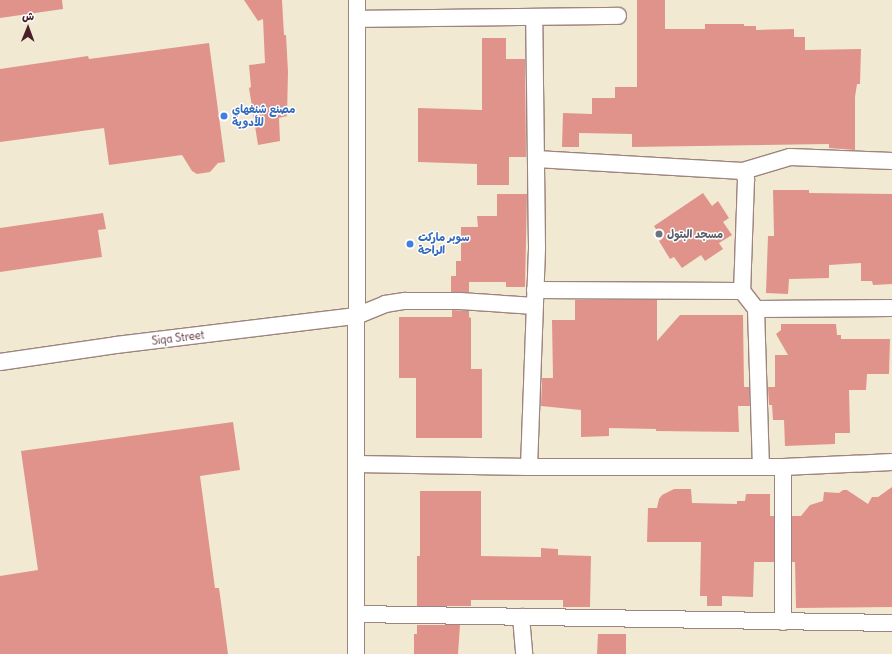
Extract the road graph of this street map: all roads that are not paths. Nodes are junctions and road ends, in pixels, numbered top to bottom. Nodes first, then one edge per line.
1 (357, 0) edge
2 (618, 16) dead end
3 (534, 17) junction
4 (357, 19) junction
5 (536, 159) junction
6 (892, 161) edge
7 (743, 171) junction
8 (535, 290) junction
9 (742, 291) junction
10 (535, 306) junction
11 (892, 308) edge
12 (756, 309) junction
13 (356, 316) junction
14 (0, 362) edge
15 (892, 462) edge
16 (356, 464) junction
17 (761, 466) junction
18 (529, 467) junction
19 (783, 467) junction
20 (356, 614) junction
21 (521, 617) junction
22 (783, 622) junction
23 (892, 623) edge
24 (355, 654) edge
25 (524, 654) edge

1 - 4 street
2 - 3 street
3 - 4 street
3 - 5 street
4 - 13 street
5 - 7 street
5 - 8 street
6 - 7 street
7 - 9 street
8 - 9 street
8 - 10 street
9 - 12 street
10 - 13 street, Siqa Street
10 - 18 street
11 - 12 street
12 - 17 street
13 - 14 street, Siqa Street
13 - 16 street
15 - 19 street
16 - 18 street
16 - 20 street
17 - 18 street
17 - 19 street
19 - 22 street
20 - 21 street
20 - 24 street
21 - 22 street
21 - 25 street
22 - 23 street

